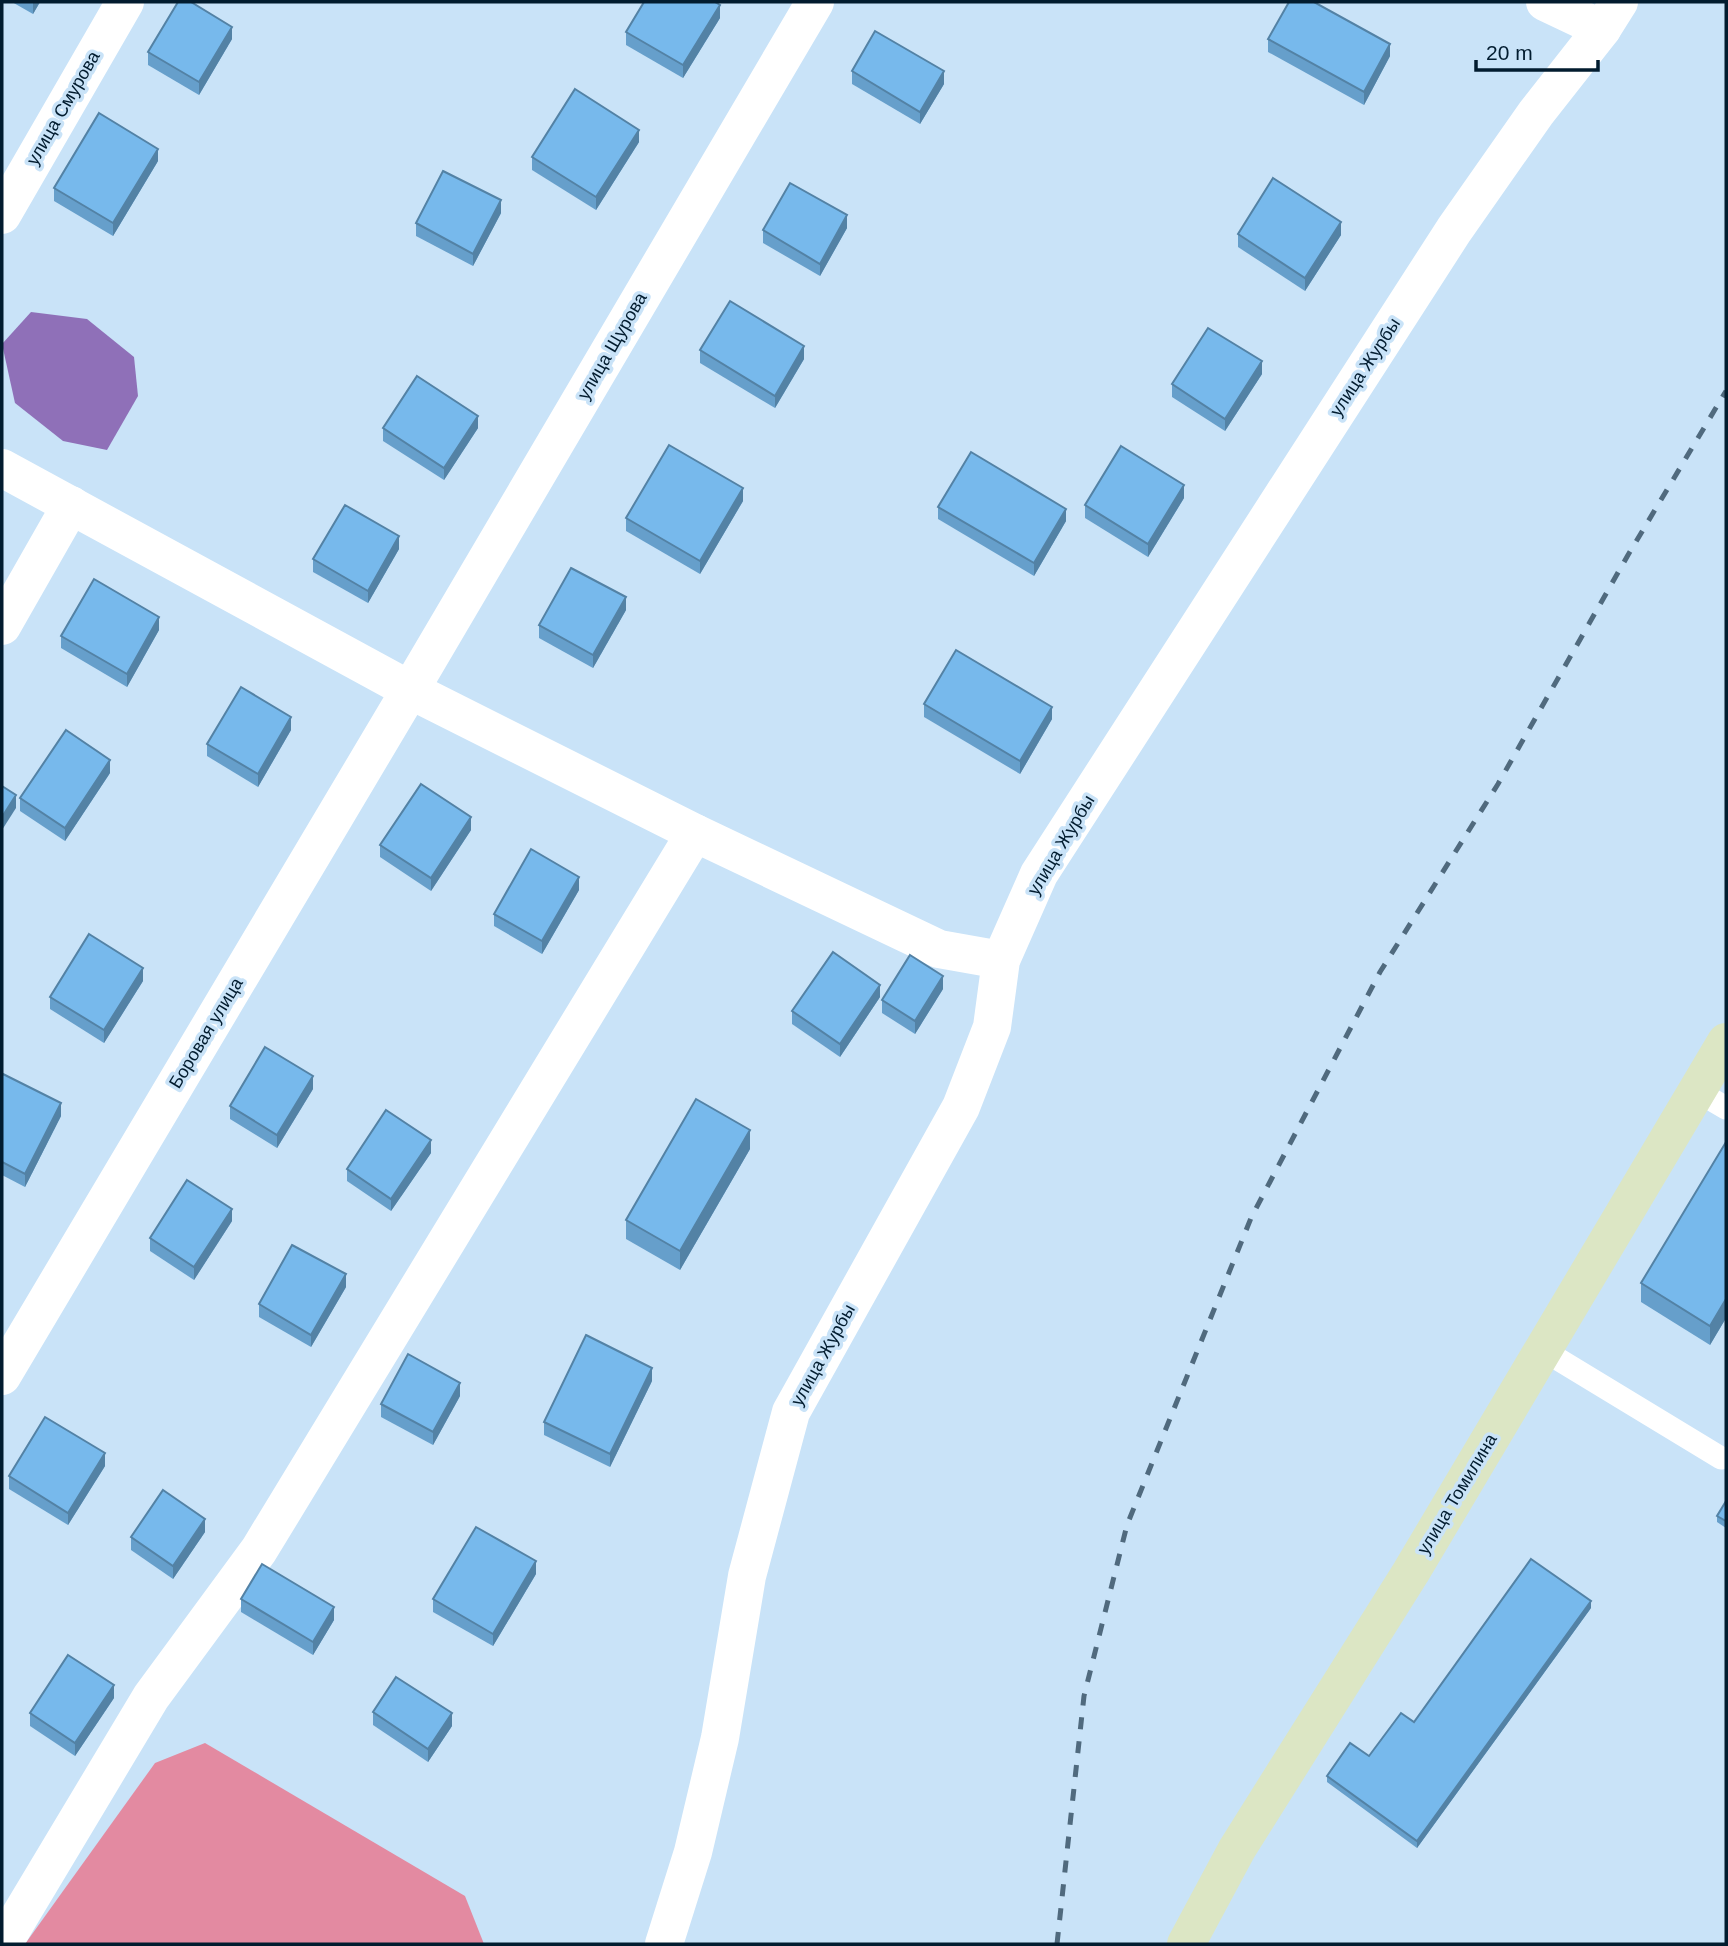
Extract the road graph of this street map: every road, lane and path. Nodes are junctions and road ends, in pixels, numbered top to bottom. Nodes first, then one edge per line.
1 (125, 2) edge
2 (814, 2) edge
3 (1545, 2) edge
4 (1611, 15) edge
5 (2, 215) edge
6 (2, 468) edge
7 (71, 505) junction
8 (2, 626) edge
9 (410, 690) junction
10 (695, 833) junction
11 (1001, 960) junction
12 (1726, 1042) edge
13 (1712, 1099) edge
14 (1543, 1350) junction
15 (2, 1376) edge
16 (1721, 1458) dead end
17 (3, 1944) edge
18 (664, 1944) edge
19 (1186, 1944) edge

1 - 5 street, улица Смурова
2 - 9 street, улица Щурова
3 - 4 street
4 - 11 street, улица Журбы
6 - 7 street
7 - 8 street
7 - 9 street
9 - 10 street
9 - 15 street, Боровая улица
10 - 11 street
10 - 17 street
11 - 18 street, улица Журбы
12 - 13 street, улица Томилина
13 - 14 street, улица Томилина
14 - 16 lane
14 - 19 street, улица Томилина

